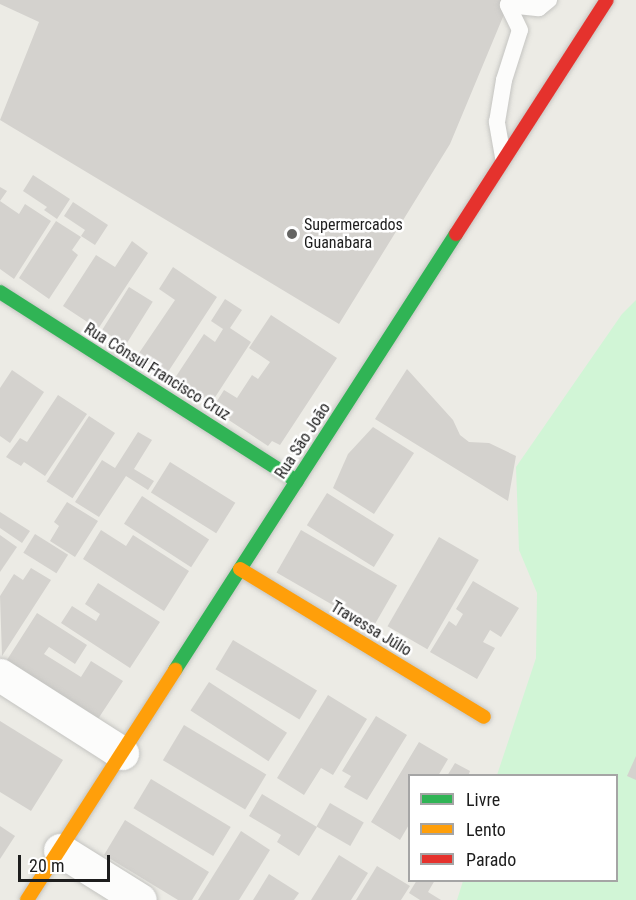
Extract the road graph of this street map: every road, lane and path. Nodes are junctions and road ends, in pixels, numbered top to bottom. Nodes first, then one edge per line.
1 (549, 0) edge
2 (607, 0) edge
3 (503, 161) junction
4 (0, 292) edge
5 (297, 481) junction
6 (240, 569) junction
7 (0, 675) edge
8 (484, 717) dead end
9 (122, 753) junction
10 (60, 850) junction
11 (27, 900) edge
12 (140, 900) edge

1 - 3 lane
2 - 3 street, Rua São João
3 - 5 street, Rua São João
4 - 5 street, Rua Cônsul Francisco Cruz
5 - 6 street, Rua São João
6 - 8 street, Travessa Júlio
6 - 9 street, Rua São João
7 - 9 street
9 - 10 street, Rua São João
10 - 11 street, Rua São João
10 - 12 street

